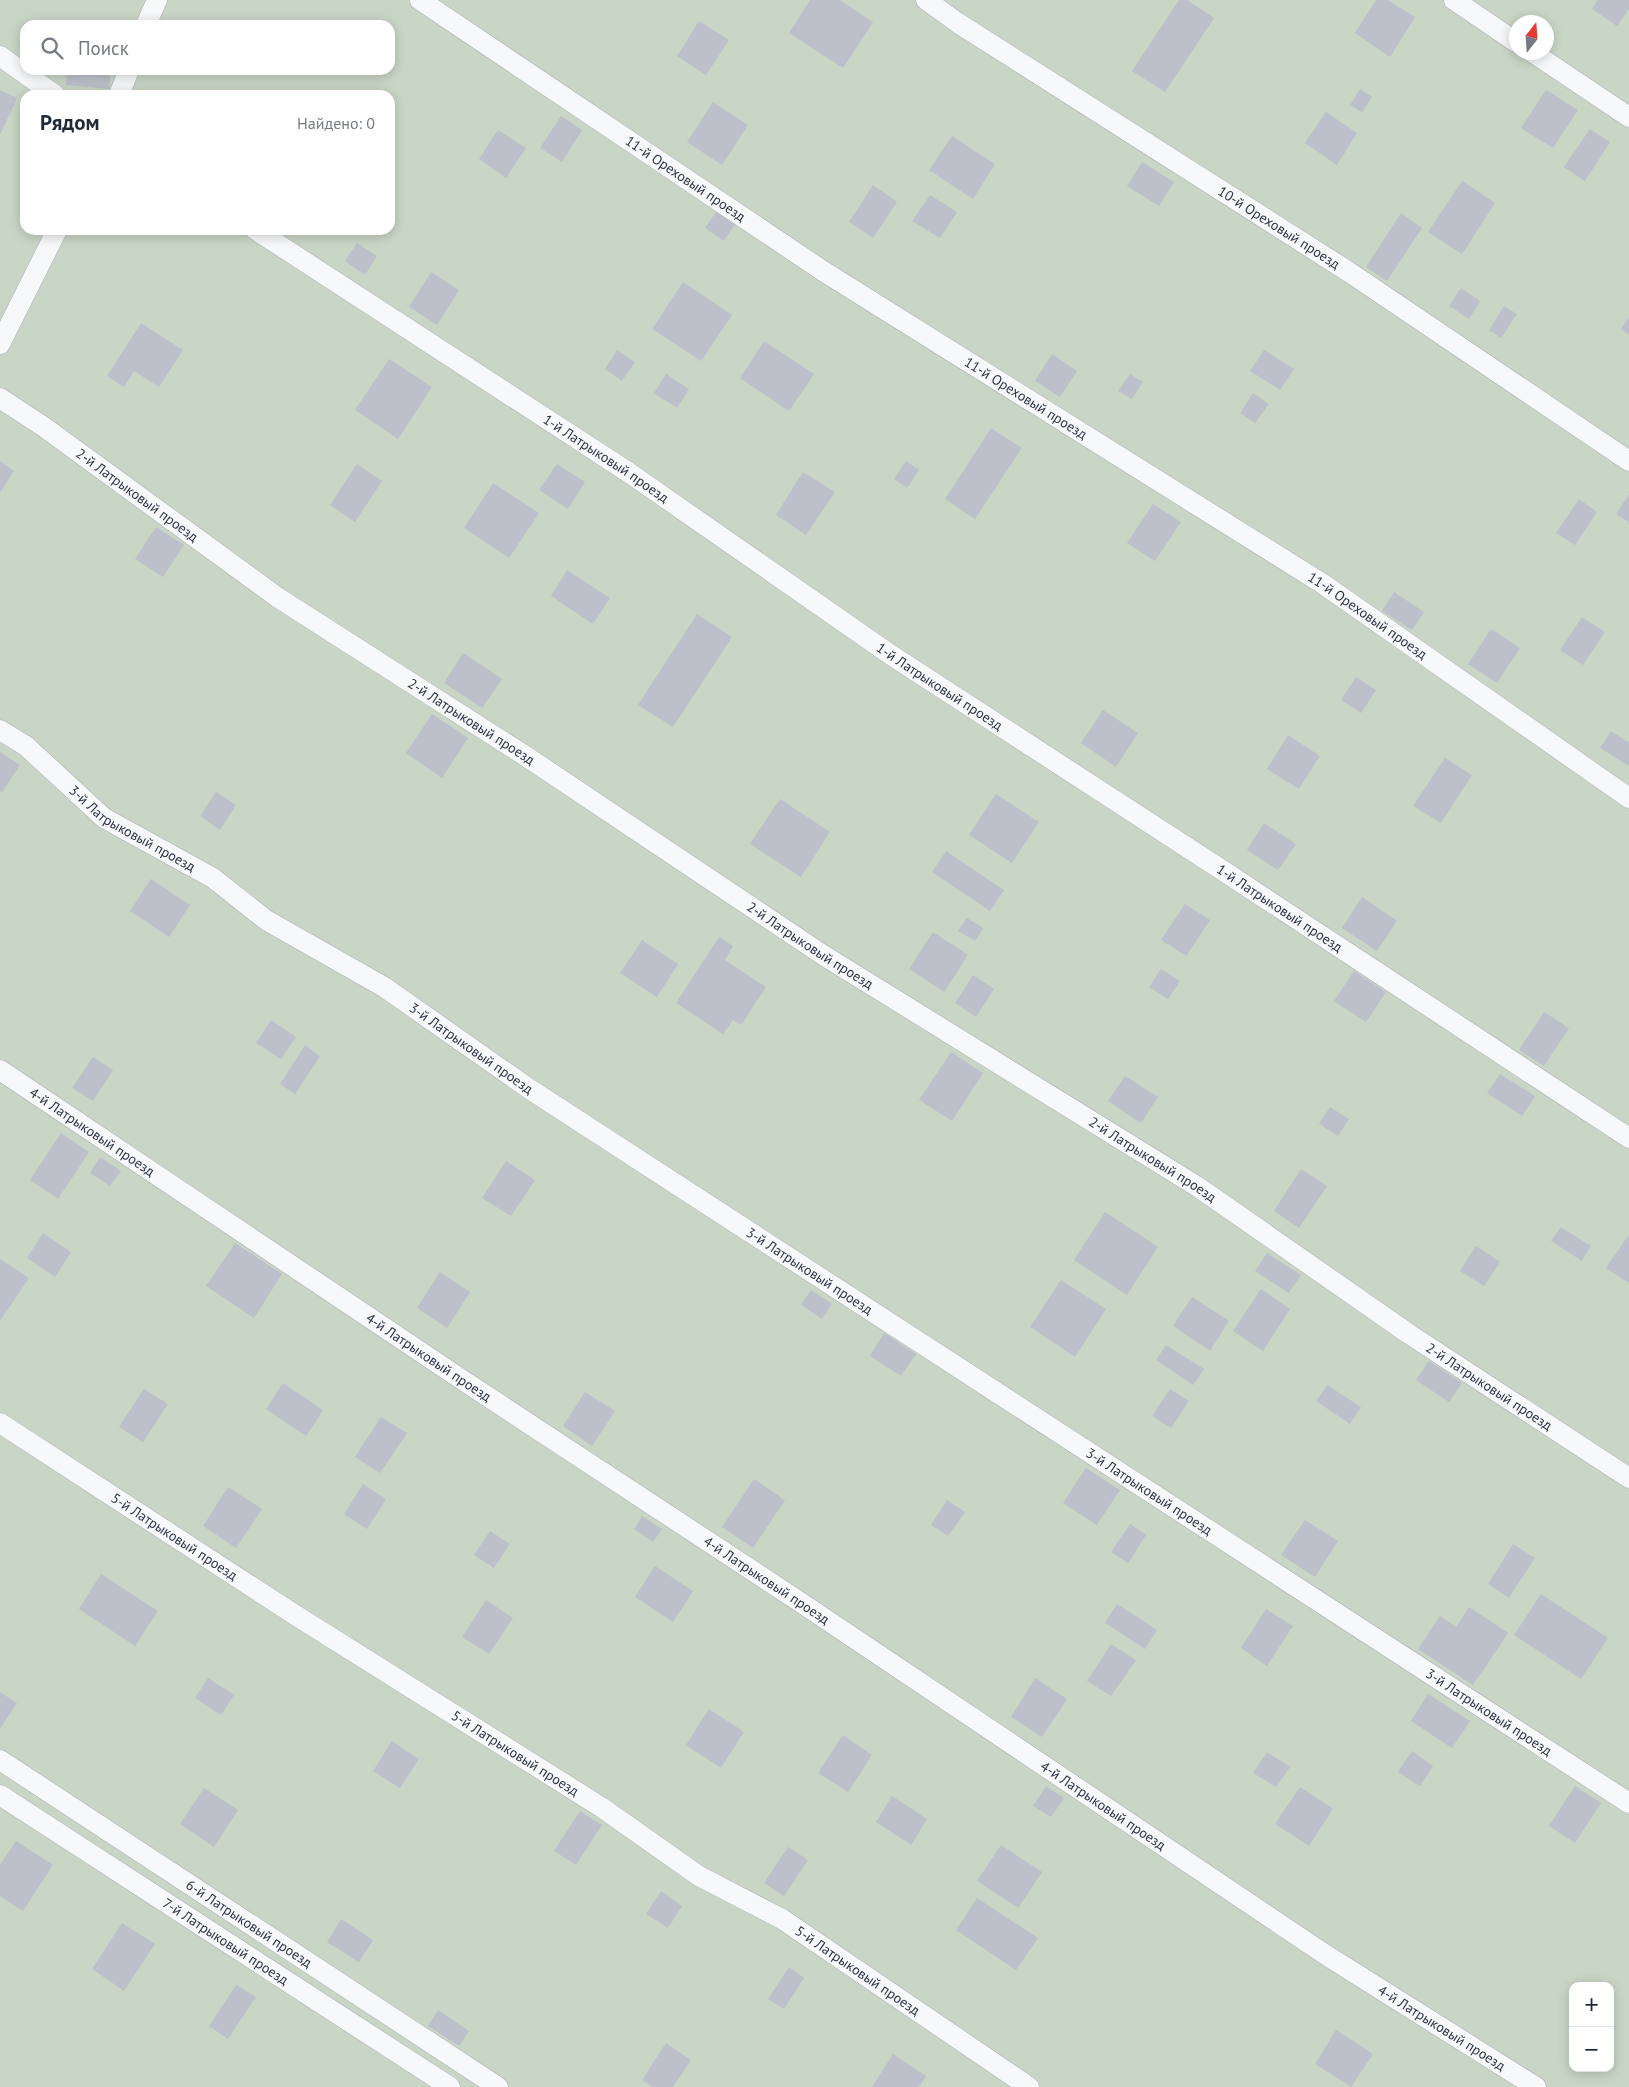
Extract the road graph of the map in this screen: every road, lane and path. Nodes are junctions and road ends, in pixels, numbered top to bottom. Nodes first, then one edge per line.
1 (157, 0) edge
2 (420, 0) edge
3 (926, 0) edge
4 (1454, 0) edge
5 (148, 20) edge
6 (1509, 37) edge
7 (0, 56) edge
8 (1544, 60) edge
9 (20, 70) edge
10 (27, 75) edge
11 (127, 75) edge
12 (48, 90) edge
13 (121, 90) edge
14 (1629, 117) edge
15 (55, 235) edge
16 (264, 235) edge
17 (0, 344) edge
18 (0, 398) edge
19 (1629, 461) edge
20 (0, 730) edge
21 (1629, 798) edge
22 (0, 1070) edge
23 (1629, 1138) edge
24 (0, 1423) edge
25 (1629, 1478) edge
26 (0, 1760) edge
27 (0, 1795) edge
28 (1629, 1803) edge
29 (450, 2087) edge
30 (498, 2087) edge
31 (1029, 2087) edge
32 (1536, 2087) edge

1 - 5 lane
2 - 21 lane, 11-й Ореховый проезд
3 - 19 lane, 10-й Ореховый проезд
4 - 6 lane
7 - 9 lane
8 - 14 lane
10 - 12 lane
11 - 13 lane
15 - 17 lane
16 - 23 lane, 1-й Латрыковый проезд
18 - 25 lane, 2-й Латрыковый проезд
20 - 28 lane, 3-й Латрыковый проезд
22 - 32 lane, 4-й Латрыковый проезд
24 - 31 lane, 5-й Латрыковый проезд
26 - 30 lane, 6-й Латрыковый проезд
27 - 29 lane, 7-й Латрыковый проезд

